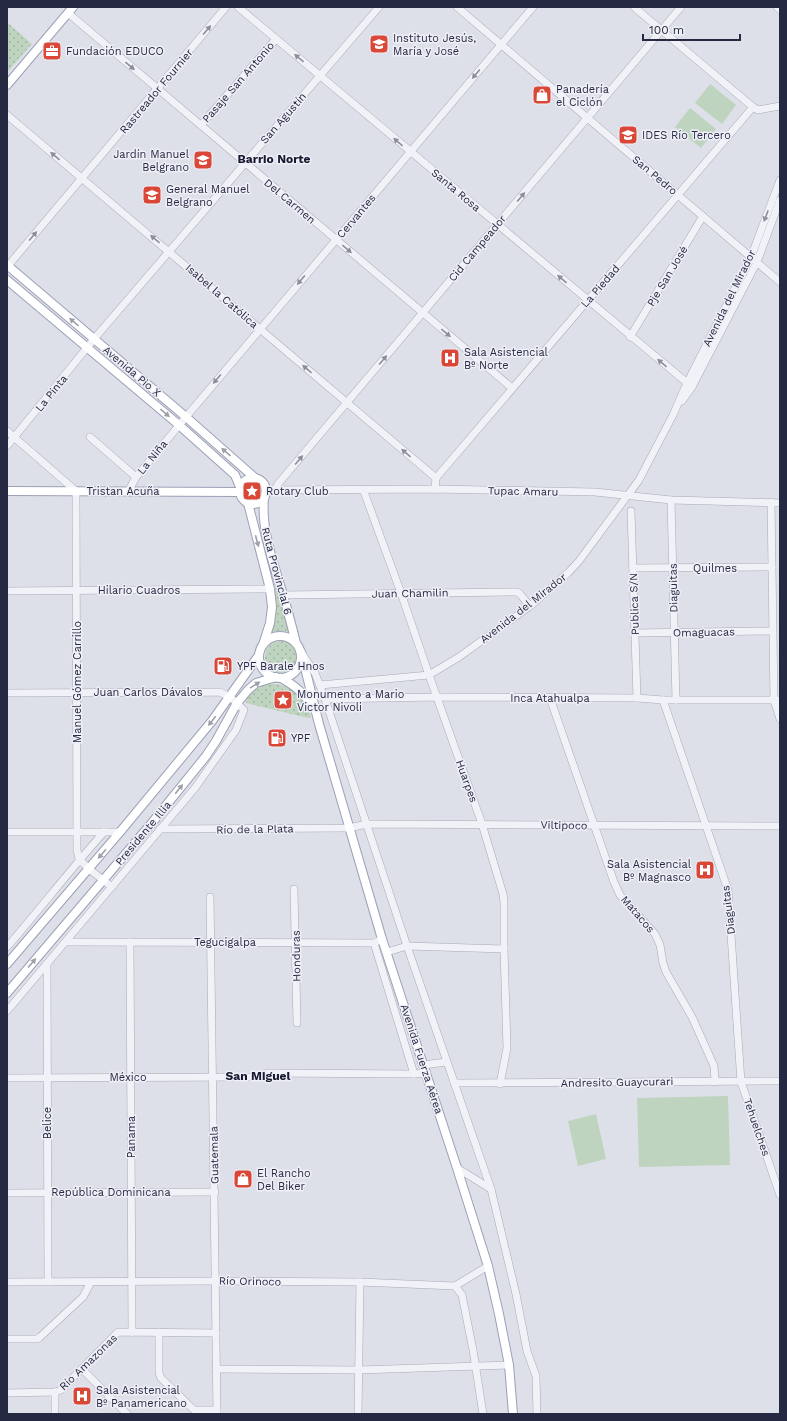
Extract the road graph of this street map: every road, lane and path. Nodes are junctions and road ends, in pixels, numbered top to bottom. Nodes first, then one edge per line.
1 (226, 7) edge
2 (238, 7) edge
3 (379, 7) edge
4 (457, 7) edge
5 (532, 7) edge
6 (634, 7) edge
7 (681, 7) edge
8 (777, 7) edge
9 (70, 10) edge
10 (780, 10) edge
11 (662, 30) junction
12 (276, 39) junction
13 (501, 44) junction
14 (320, 76) junction
15 (7, 85) edge
16 (157, 89) junction
17 (780, 106) edge
18 (753, 107) junction
19 (7, 115) edge
20 (587, 118) junction
21 (200, 125) junction
22 (410, 152) junction
23 (245, 163) junction
24 (82, 178) junction
25 (780, 180) edge
26 (678, 195) junction
27 (780, 200) edge
28 (703, 216) junction
29 (497, 225) junction
30 (336, 240) junction
31 (170, 252) junction
32 (754, 259) junction
33 (7, 266) edge
34 (7, 280) edge
35 (780, 282) edge
36 (587, 301) junction
37 (423, 313) junction
38 (260, 329) junction
39 (630, 337) junction
40 (94, 339) junction
41 (88, 347) junction
42 (689, 385) junction
43 (512, 388) junction
44 (347, 403) junction
45 (186, 417) junction
46 (179, 425) junction
47 (7, 431) edge
48 (90, 437) dead end
49 (14, 438) junction
50 (7, 446) edge
51 (136, 477) junction
52 (255, 478) junction
53 (436, 478) junction
54 (240, 489) junction
55 (363, 489) junction
56 (435, 489) junction
57 (275, 490) junction
58 (7, 491) edge
59 (76, 491) junction
60 (128, 492) junction
61 (265, 494) junction
62 (629, 495) junction
63 (671, 500) junction
64 (771, 502) junction
65 (248, 503) junction
66 (780, 503) edge
67 (631, 511) dead end
68 (633, 568) junction
69 (673, 568) junction
70 (772, 568) junction
71 (270, 589) junction
72 (76, 590) junction
73 (7, 591) edge
74 (401, 593) junction
75 (283, 595) junction
76 (530, 606) junction
77 (772, 631) junction
78 (674, 632) junction
79 (635, 633) junction
80 (263, 645) junction
81 (299, 648) junction
82 (259, 655) junction
83 (429, 675) junction
84 (279, 678) junction
85 (320, 684) junction
86 (7, 693) edge
87 (77, 693) junction
88 (230, 697) junction
89 (437, 697) junction
90 (550, 698) junction
91 (637, 698) junction
92 (326, 699) junction
93 (663, 700) junction
94 (676, 700) junction
95 (777, 700) edge
96 (237, 703) junction
97 (314, 708) junction
98 (780, 719) edge
99 (367, 824) junction
100 (482, 824) junction
101 (595, 825) junction
102 (706, 826) junction
103 (780, 826) edge
104 (349, 828) junction
105 (160, 829) junction
106 (7, 832) edge
107 (77, 832) junction
108 (104, 832) junction
109 (120, 832) junction
110 (79, 860) junction
111 (89, 869) junction
112 (103, 880) junction
113 (112, 887) junction
114 (294, 890) dead end
115 (210, 897) dead end
116 (382, 938) junction
117 (66, 942) junction
118 (130, 942) junction
119 (211, 942) junction
120 (296, 943) junction
121 (374, 943) junction
122 (407, 946) junction
123 (7, 947) edge
124 (504, 949) junction
125 (386, 952) junction
126 (7, 964) edge
127 (46, 964) junction
128 (7, 993) edge
129 (7, 1011) edge
130 (297, 1023) dead end
131 (446, 1062) junction
132 (425, 1069) junction
133 (268, 1073) dead end
134 (414, 1074) junction
135 (130, 1077) junction
136 (212, 1077) junction
137 (250, 1077) dead end
138 (7, 1078) edge
139 (47, 1078) junction
140 (780, 1081) edge
141 (715, 1082) junction
142 (741, 1082) junction
143 (454, 1083) junction
144 (500, 1084) junction
145 (457, 1168) junction
146 (772, 1173) junction
147 (780, 1173) edge
148 (491, 1189) junction
149 (7, 1192) edge
150 (48, 1192) junction
151 (131, 1192) junction
152 (215, 1192) junction
153 (780, 1196) edge
154 (488, 1266) junction
155 (132, 1281) junction
156 (216, 1281) junction
157 (7, 1282) edge
158 (48, 1282) junction
159 (91, 1282) junction
160 (360, 1282) junction
161 (455, 1286) junction
162 (132, 1332) junction
163 (159, 1332) junction
164 (216, 1332) junction
165 (7, 1339) edge
166 (509, 1365) junction
167 (475, 1367) junction
168 (82, 1369) junction
169 (216, 1369) junction
170 (359, 1370) junction
171 (55, 1392) junction
172 (7, 1393) edge
173 (217, 1412) edge
174 (56, 1414) edge
175 (127, 1414) edge
176 (358, 1414) edge
177 (483, 1414) edge
178 (513, 1414) edge
179 (537, 1414) edge

16 -> 1 street, Rastreador Fournier
2 - 12 street, Santa Rosa
3 - 14 street, San Agustín
4 - 13 street, San Pedro
5 - 13 street, Cervantes
6 - 11 street
7 - 11 street, Cid Campeador
8 - 10 street
9 - 15 main road
9 -> 16 street, Del Carmen
11 - 18 street
11 - 20 street, Cid Campeador
14 -> 12 street, Santa Rosa
12 - 21 street, Pasaje San Antonio
13 - 20 street, San Pedro
13 -> 22 street, Cervantes
22 -> 14 street, Santa Rosa
14 - 23 street, San Agustín
16 - 21 street, Del Carmen
16 - 24 street, Rastreador Fournier
17 - 18 street
18 - 26 street, La Piedad
24 -> 19 street, Isabel la Católica
20 - 26 street, San Pedro
29 -> 20 street, Cid Campeador
21 - 23 street, Del Carmen
22 - 29 street, Santa Rosa
22 - 30 street, Cervantes
23 - 30 street, Del Carmen
23 - 31 street, San Agustín
31 -> 24 street, Isabel la Católica
33 -> 24 street, Rastreador Fournier
25 -> 32 street, Avenida del Mirador
26 - 28 street, San Pedro
26 - 36 street, La Piedad
27 - 32 street, Avenida del Mirador
28 - 32 street, San Pedro
28 - 39 street, Pje San José
36 -> 29 street, Santa Rosa
29 - 37 street, Cid Campeador
30 -> 37 street, Del Carmen
30 -> 38 street, Cervantes
31 - 38 street, Isabel la Católica
31 - 40 street, San Agustín
32 - 35 street, San Pedro
32 - 42 street, Avenida del Mirador
40 -> 33 main road, Avenida Pio X
34 - 41 main road, Avenida Pio X
36 - 39 street, Santa Rosa
36 - 43 street, La Piedad
37 -> 43 street, Del Carmen
44 -> 37 street, Cid Campeador
44 -> 38 street, Isabel la Católica
38 -> 45 street, Cervantes
42 -> 39 street, Santa Rosa
40 - 41 street, La Pinta
40 - 45 main road, Avenida Pio X
41 -> 46 main road, Avenida Pio X
41 - 49 street, La Pinta
42 - 62 street, Avenida del Mirador
43 - 53 street, La Piedad
53 -> 44 street, Isabel la Católica
57 -> 44 street, Cid Campeador
45 - 46 street, Cervantes
52 -> 45 main road, Avenida Pio X
46 - 51 street, La Niña
46 - 54 main road, Avenida Pio X
47 - 49 street
48 - 51 street
49 - 50 street, La Pinta
49 - 59 street
51 - 60 street, La Niña
52 - 54 main road
52 - 61 main road
53 - 56 street
54 - 60 main road, Tristan Acuña
54 - 65 main road
55 - 56 street, Tupac Amaru
55 - 57 street, Tupac Amaru
55 - 74 street, Huarpes
56 - 62 street, Tupac Amaru
57 - 61 street, Tupac Amaru
58 - 59 main road, Tristan Acuña
59 - 60 main road, Tristan Acuña
59 - 72 street, Manuel Gómez Carrillo
61 - 65 main road
61 - 75 main road, Ruta Provincial 6
62 - 63 street, Tupac Amaru
62 - 76 street, Avenida del Mirador
63 - 64 street, Tupac Amaru
63 - 69 street, Diaguitas
64 - 66 street, Tupac Amaru
64 - 70 street
65 -> 71 main road, Ruta Provincial 6
67 - 68 street, Publica S/N
68 - 69 street, Quilmes
68 - 79 street, Publica S/N
69 - 70 street, Quilmes
69 - 78 street, Diaguitas
70 - 77 street
71 - 72 street, Hilario Cuadros
71 - 80 main road, Ruta Provincial 6
72 - 73 street, Hilario Cuadros
72 - 87 street, Manuel Gómez Carrillo
74 - 75 street, Juan Chamilin
74 - 76 street, Juan Chamilin
74 - 83 street, Huarpes
75 - 81 main road, Ruta Provincial 6
76 - 83 street, Avenida del Mirador
77 - 78 street, Omaguacas
77 - 95 street
78 - 79 street, Omaguacas
78 - 94 street, Diaguitas
79 - 91 street, Publica S/N
80 - 81 main road
80 - 82 main road
81 - 84 main road
81 - 85 street
81 - 97 main road, Ruta Provincial 6
82 - 84 main road
82 - 88 main road, Presidente Illia
83 - 85 street, Avenida del Mirador
83 - 89 street, Huarpes
96 -> 84 main road, Presidente Illia
84 - 97 main road
85 - 92 street
86 - 87 street, Juan Carlos Dávalos
87 - 88 street, Juan Carlos Dávalos
87 - 107 street, Manuel Gómez Carrillo
88 - 96 street, Juan Carlos Dávalos
88 -> 109 main road, Presidente Illia
89 - 90 street, Inca Atahualpa
89 - 92 street, Inca Atahualpa
89 - 100 street, Huarpes
90 - 91 street, Inca Atahualpa
90 - 101 street, Matacos
91 - 93 street, Inca Atahualpa
92 - 99 street
93 - 94 street, Inca Atahualpa
93 - 102 street, Diaguitas
94 - 95 street, Inca Atahualpa
95 - 98 street
96 - 105 street
112 -> 96 main road, Presidente Illia
97 - 104 main road, Avenida Fuerza Aérea
99 - 100 street, Viltipoco
99 - 104 street, Viltipoco
99 - 122 street
100 - 101 street, Viltipoco
100 - 124 street, Huarpes
101 - 102 street, Viltipoco
101 - 141 street, Matacos
102 - 103 street, Viltipoco
102 - 142 street, Diaguitas
104 - 105 street, Río de la Plata
104 - 116 main road, Avenida Fuerza Aérea
105 - 113 street
106 - 107 street
107 - 108 street
107 - 110 street, Manuel Gómez Carrillo
108 - 109 street
108 - 110 street
109 -> 111 main road, Presidente Illia
110 - 111 street
110 - 123 street
111 - 112 street
111 - 126 main road, Presidente Illia
112 - 113 street
128 -> 112 main road, Presidente Illia
113 - 117 street
114 - 120 street, Honduras
115 - 119 street, Guatemala
116 - 121 street
116 - 125 main road, Avenida Fuerza Aérea
117 - 118 street, Tegucigalpa
117 - 127 street
118 - 119 street, Tegucigalpa
118 - 135 street, Panama
119 - 120 street, Tegucigalpa
119 - 136 street, Guatemala
120 - 121 street, Tegucigalpa
120 - 130 street, Honduras
121 - 134 street
122 - 124 street
122 - 125 street
122 - 131 street
124 - 144 street, Huarpes
125 - 132 main road, Avenida Fuerza Aérea
127 - 129 street
127 - 139 street, Belice
131 - 132 street
131 - 143 street
132 - 134 street
132 - 145 main road, Avenida Fuerza Aérea
133 - 134 street
135 - 136 street, México
135 - 139 street, México
135 - 151 street, Panama
136 - 137 street, México
136 - 152 street, Guatemala
138 - 139 street, México
139 - 150 street, Belice
140 - 142 street, Andresito Guaycurari
141 - 142 street, Andresito Guaycurari
141 - 144 street, Andresito Guaycurari
142 - 146 street, Tehuelches
143 - 144 street, Andresito Guaycurari
143 - 148 street
145 - 148 street
145 - 154 main road, Avenida Fuerza Aérea
146 - 147 street
146 - 153 street, Tehuelches
148 - 179 street
149 - 150 street, República Dominicana
150 - 151 street, República Dominicana
150 - 158 street, Belice
151 - 152 street, República Dominicana
151 - 155 street, Panama
152 - 156 street, Guatemala
154 - 161 street
154 - 166 main road, Avenida Fuerza Aérea
155 - 156 street, Río Orinoco
155 - 159 street, Río Orinoco
155 - 162 street, Panama
156 - 160 street, Río Orinoco
156 - 164 street, Guatemala
157 - 158 street, Río Orinoco
158 - 159 street, Río Orinoco
159 - 165 street
160 - 161 street, Río Orinoco
160 - 170 street
161 - 167 street
162 - 163 street, Río Amazonas
162 - 168 street, Río Amazonas
163 - 164 street, Río Amazonas
163 - 173 street
164 - 169 street, Guatemala
166 - 167 street
166 - 178 main road, Avenida Fuerza Aérea
167 - 170 street
167 - 177 street
168 - 171 street, Río Amazonas
168 - 175 street
169 - 170 street
169 - 173 street, Guatemala
170 - 176 street
171 - 172 street, Río Amazonas
171 - 174 street

